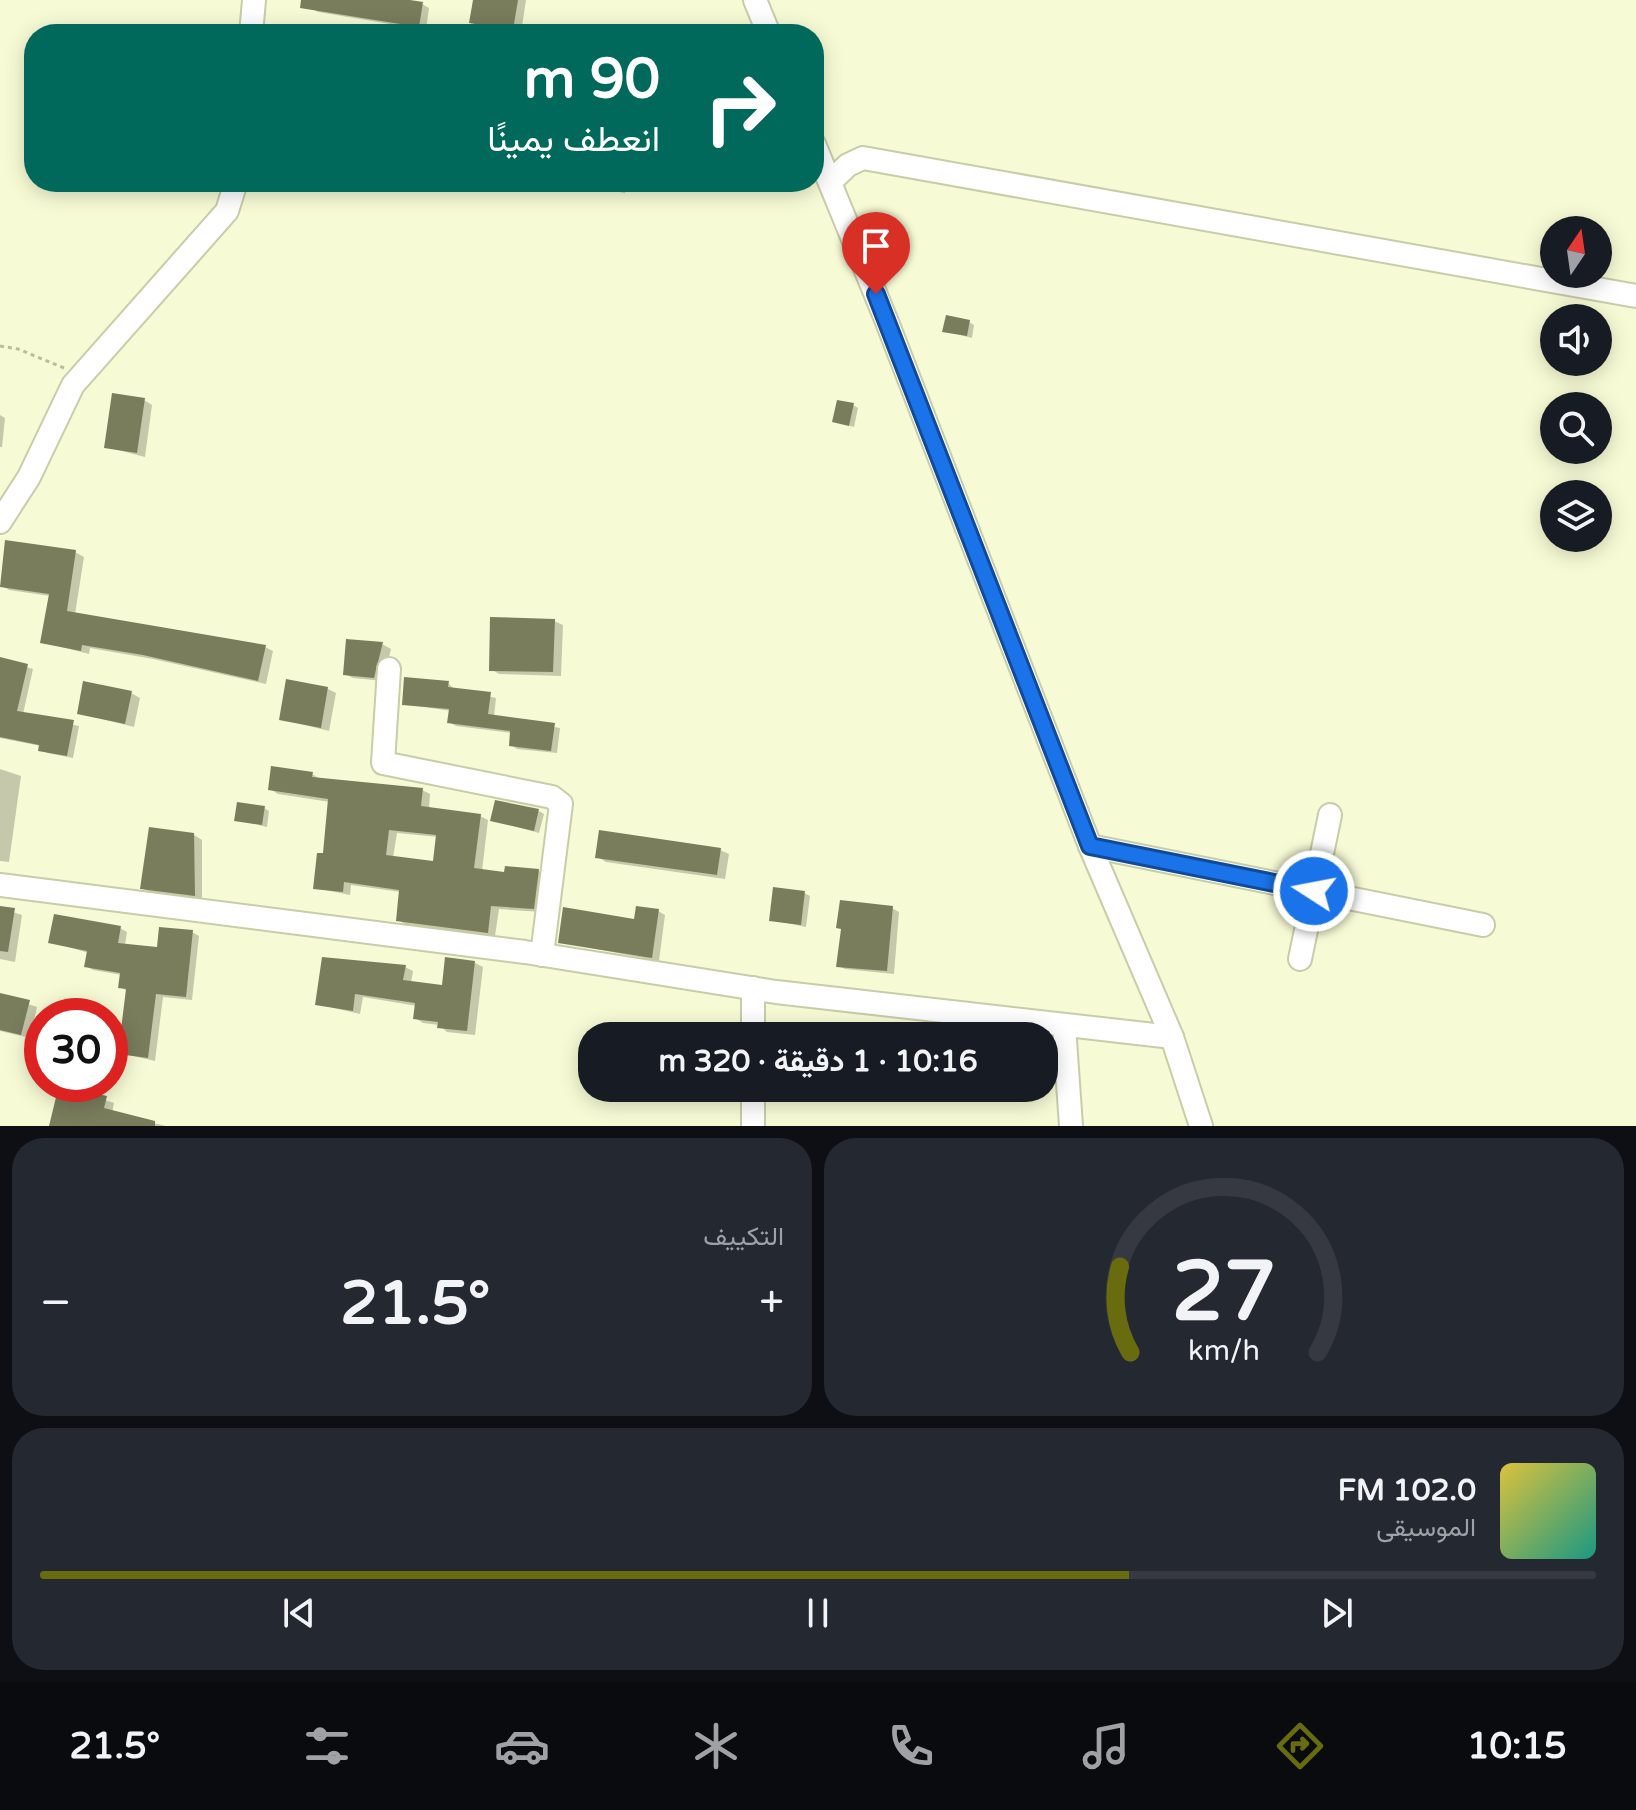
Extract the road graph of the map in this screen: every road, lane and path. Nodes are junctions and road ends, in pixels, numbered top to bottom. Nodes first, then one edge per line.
1 (254, 0) edge
2 (755, 0) edge
3 (252, 24) edge
4 (765, 24) edge
5 (824, 168) edge
6 (830, 182) junction
7 (233, 192) edge
8 (1636, 296) edge
9 (0, 346) edge
10 (81, 375) junction
11 (0, 522) edge
12 (389, 669) dead end
13 (1330, 815) dead end
14 (1090, 846) junction
15 (0, 885) edge
16 (1314, 891) junction
17 (1483, 925) dead end
18 (542, 955) junction
19 (1300, 959) dead end
20 (753, 988) junction
21 (753, 1022) edge
22 (1064, 1026) junction
23 (1172, 1037) junction
24 (753, 1102) edge
25 (753, 1126) edge
26 (1071, 1126) edge
27 (1201, 1126) edge

1 - 3 street
2 - 4 street
5 - 6 street
6 - 8 street
6 - 14 street
7 - 10 street
9 - 10 path
10 - 11 street
12 - 18 street
13 - 16 street
14 - 16 street
14 - 23 street
15 - 18 street
16 - 17 street
16 - 19 street
18 - 20 street
20 - 21 street
20 - 22 street
22 - 23 street
22 - 26 street
23 - 27 street
24 - 25 street

